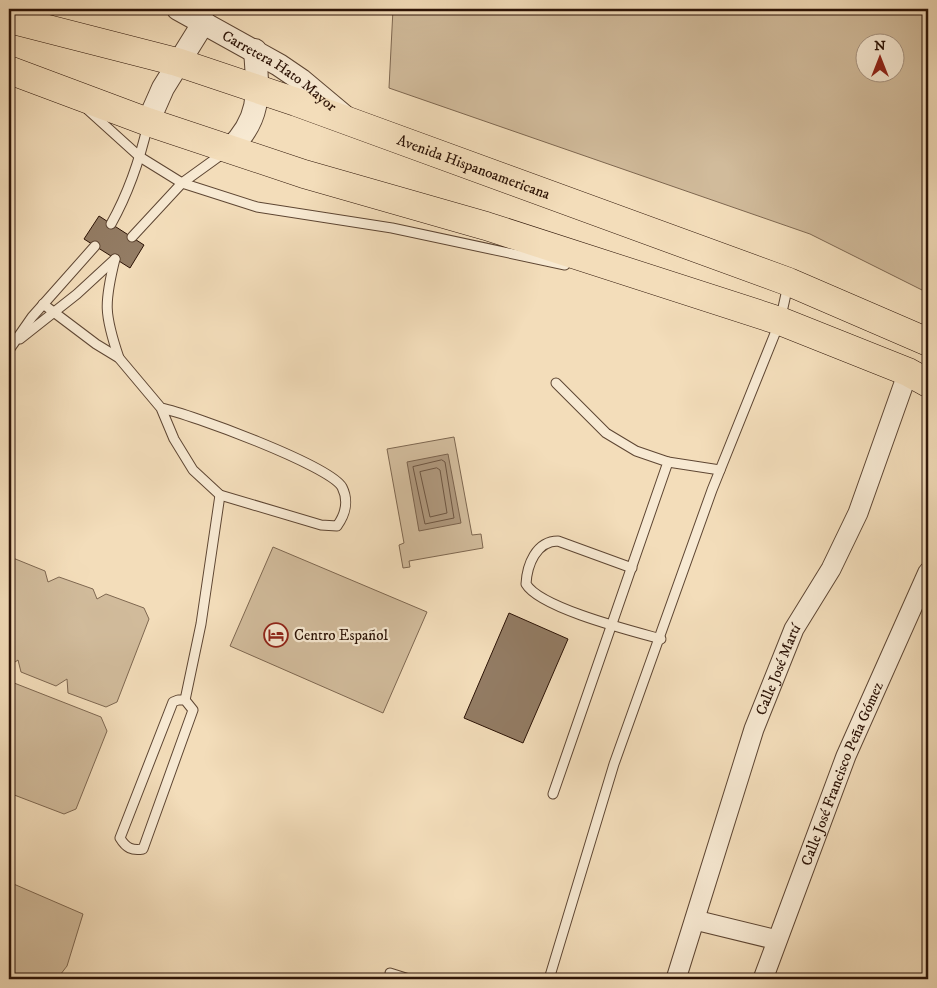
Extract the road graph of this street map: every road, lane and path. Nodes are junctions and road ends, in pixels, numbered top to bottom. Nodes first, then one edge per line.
1 (178, 9) edge
2 (9, 19) edge
3 (204, 22) junction
4 (256, 50) junction
5 (177, 62) junction
6 (9, 70) edge
7 (258, 88) junction
8 (65, 90) junction
9 (148, 122) junction
10 (352, 123) junction
11 (230, 149) junction
12 (140, 157) junction
13 (182, 183) junction
14 (111, 224) dead end
15 (132, 237) dead end
16 (95, 246) dead end
17 (572, 266) dead end
18 (591, 270) dead end
19 (789, 282) junction
20 (676, 289) junction
21 (43, 304) junction
22 (54, 313) junction
23 (780, 321) junction
24 (928, 342) edge
25 (11, 347) edge
26 (119, 358) junction
27 (918, 377) edge
28 (556, 383) dead end
29 (161, 408) junction
30 (668, 462) junction
31 (720, 470) junction
32 (220, 495) junction
33 (632, 568) junction
34 (928, 572) edge
35 (612, 626) junction
36 (661, 639) junction
37 (184, 700) junction
38 (553, 794) dead end
39 (695, 920) junction
40 (777, 940) junction
41 (390, 973) dead end
42 (409, 979) edge
43 (549, 979) edge
44 (676, 979) edge
45 (763, 979) edge

1 - 3 street, Carretera Hato Mayor
2 - 5 main road, Avenida Hispanoamericana
3 - 4 street, Carretera Hato Mayor
3 - 5 street
4 - 7 street
4 - 10 street, Carretera Hato Mayor
5 - 7 main road, Avenida Hispanoamericana
5 - 9 street
6 - 8 main road
7 - 10 main road, Avenida Hispanoamericana
7 - 11 street
8 - 9 main road
8 - 12 lane
9 - 11 main road
9 - 12 lane
10 - 19 main road, Avenida Hispanoamericana
11 - 13 lane
11 - 20 main road
12 - 13 lane
12 - 14 lane
13 - 15 lane
13 - 17 lane
16 - 21 lane
18 - 20 lane
19 - 23 lane
19 - 24 main road, Avenida Hispanoamericana
20 - 23 main road
21 - 22 lane
21 - 25 lane
22 - 25 lane
22 - 26 lane
22 - 26 lane
23 - 27 main road
23 - 31 lane
26 - 29 lane
27 - 39 street, Calle José Martí
28 - 30 lane
29 - 32 lane
29 - 32 lane
30 - 31 lane
30 - 33 lane
31 - 36 lane
32 - 37 lane
33 - 35 lane
33 - 35 lane
34 - 40 street, Calle José Francisco Peña Gómez
35 - 36 lane
35 - 38 lane
36 - 43 lane
37 - 37 lane
39 - 40 street
39 - 44 street, Calle José Martí
40 - 45 street, Calle José Francisco Peña Gómez
41 - 42 lane

